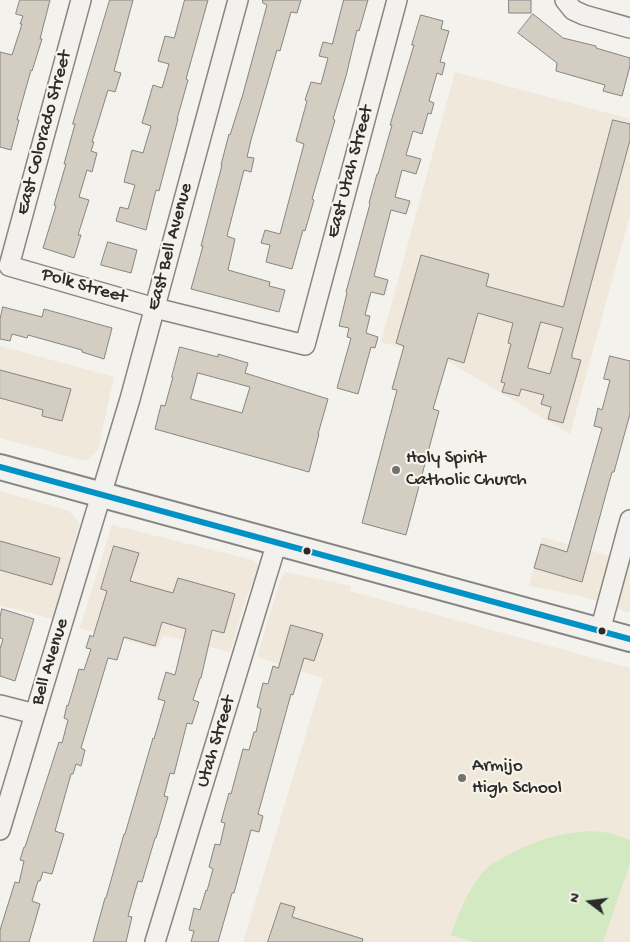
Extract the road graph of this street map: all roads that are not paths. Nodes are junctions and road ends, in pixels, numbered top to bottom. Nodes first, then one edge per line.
1 (81, 0) edge
2 (238, 0) edge
3 (397, 0) edge
4 (565, 0) edge
5 (630, 28) edge
6 (9, 266) joint
7 (155, 308) junction
8 (304, 345) joint
9 (0, 467) edge
10 (102, 494) junction
11 (630, 520) edge
12 (278, 542) junction
13 (600, 631) junction
14 (630, 639) edge
15 (0, 705) edge
16 (34, 714) junction
17 (0, 830) edge
18 (156, 942) edge

1 - 6 street, East Colorado Street
2 - 7 street, East Bell Avenue
3 - 8 street, East Utah Street
4 - 5 street
6 - 7 street, Polk Street
7 - 8 street, Polk Street
7 - 10 street, East Bell Avenue
9 - 10 main road
10 - 12 main road
10 - 16 street, Bell Avenue
11 - 13 street
12 - 13 main road
12 - 18 street, Utah Street
13 - 14 main road
15 - 16 street
16 - 17 street, Bell Avenue

